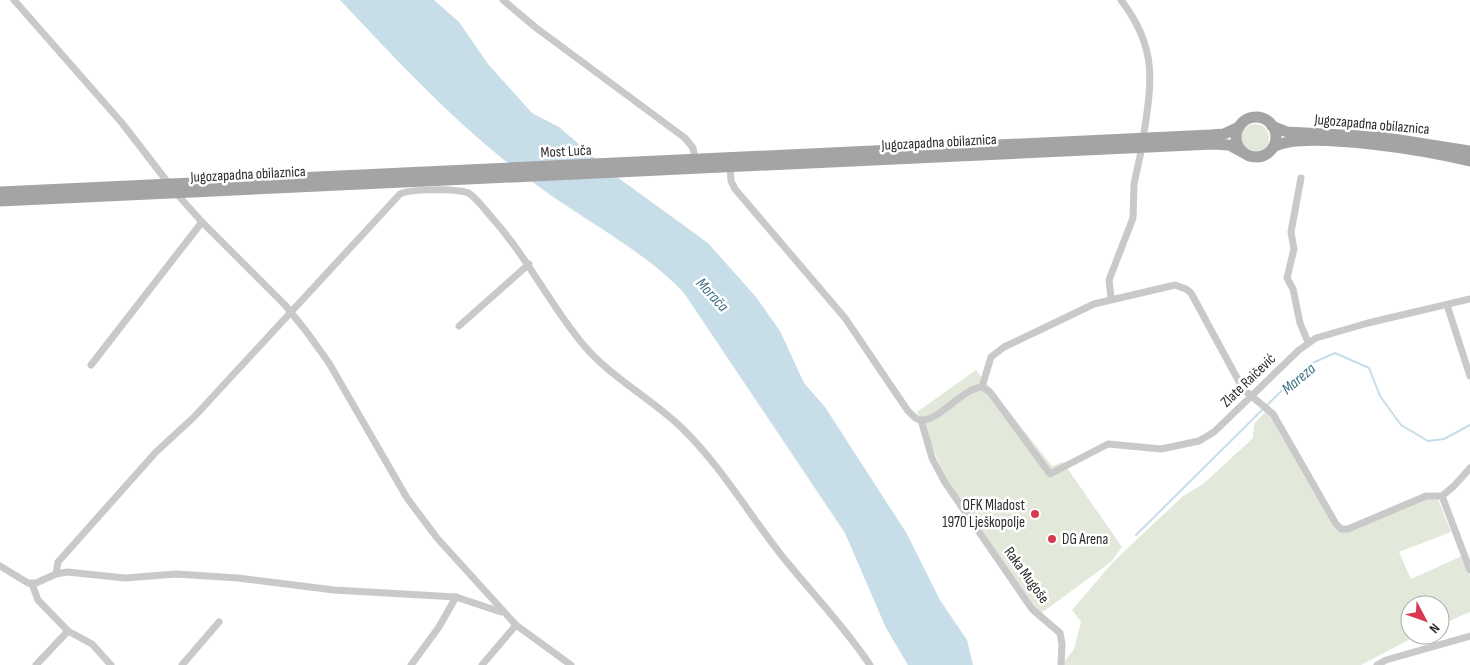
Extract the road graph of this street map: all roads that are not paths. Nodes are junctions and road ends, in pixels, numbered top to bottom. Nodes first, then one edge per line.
1 (14, 0) edge
2 (503, 0) edge
3 (1121, 0) edge
4 (1272, 126) junction
5 (1239, 127) junction
6 (1143, 143) junction
7 (1273, 147) junction
8 (1470, 151) edge
9 (1242, 152) junction
10 (695, 159) junction
11 (1470, 160) edge
12 (636, 167) junction
13 (730, 167) junction
14 (497, 174) joint
15 (1301, 178) dead end
16 (173, 188) junction
17 (0, 192) edge
18 (0, 201) edge
19 (202, 222) junction
20 (529, 264) junction
21 (1111, 298) junction
22 (1470, 299) edge
23 (1447, 305) junction
24 (292, 312) junction
25 (459, 326) dead end
26 (1308, 342) junction
27 (91, 364) dead end
28 (1470, 376) edge
29 (982, 387) junction
30 (1252, 396) junction
31 (921, 420) junction
32 (1470, 468) edge
33 (1442, 496) junction
34 (0, 566) edge
35 (1470, 570) edge
36 (56, 574) junction
37 (32, 584) junction
38 (456, 598) junction
39 (504, 613) junction
40 (219, 622) dead end
41 (516, 625) junction
42 (68, 631) junction
43 (1470, 636) edge
44 (36, 665) edge
45 (110, 665) edge
46 (182, 665) edge
47 (411, 665) edge
48 (482, 665) edge
49 (571, 665) edge
50 (870, 665) edge
51 (1061, 665) edge
52 (1377, 665) edge

1 - 16 street
2 - 10 street
3 - 6 street
4 - 5 main road
4 - 7 main road
4 - 8 main road, Jugozapadna obilaznica
5 - 6 main road, Jugozapadna obilaznica
5 - 9 main road
6 - 9 main road, Jugozapadna obilaznica
6 - 10 main road, Jugozapadna obilaznica
6 - 13 main road, Jugozapadna obilaznica
6 - 21 street
7 - 9 main road
7 - 11 main road, Jugozapadna obilaznica
10 - 12 main road, Jugozapadna obilaznica
12 - 13 main road, Jugozapadna obilaznica
12 - 14 main road, Most Luča
13 - 31 street
14 - 16 main road, Jugozapadna obilaznica
15 - 26 street
16 - 17 main road, Jugozapadna obilaznica
16 - 18 main road, Jugozapadna obilaznica
16 - 19 street
19 - 24 street
19 - 27 street
20 - 24 street
20 - 25 street
20 - 50 street
21 - 29 street
21 - 30 street
22 - 23 street, Zlate Raičević
23 - 26 street, Zlate Raičević
23 - 28 street
24 - 36 street
24 - 39 street
26 - 30 street, Zlate Raičević
29 - 30 street, Zlate Raičević
29 - 31 street
30 - 33 street
31 - 51 street, Raka Mugoše
32 - 33 street
33 - 35 street
34 - 37 street
36 - 37 street
36 - 38 street
37 - 42 street
38 - 39 street
38 - 47 street
39 - 41 street
40 - 46 street
41 - 48 street
41 - 49 street
42 - 44 street
42 - 45 street
43 - 52 street

